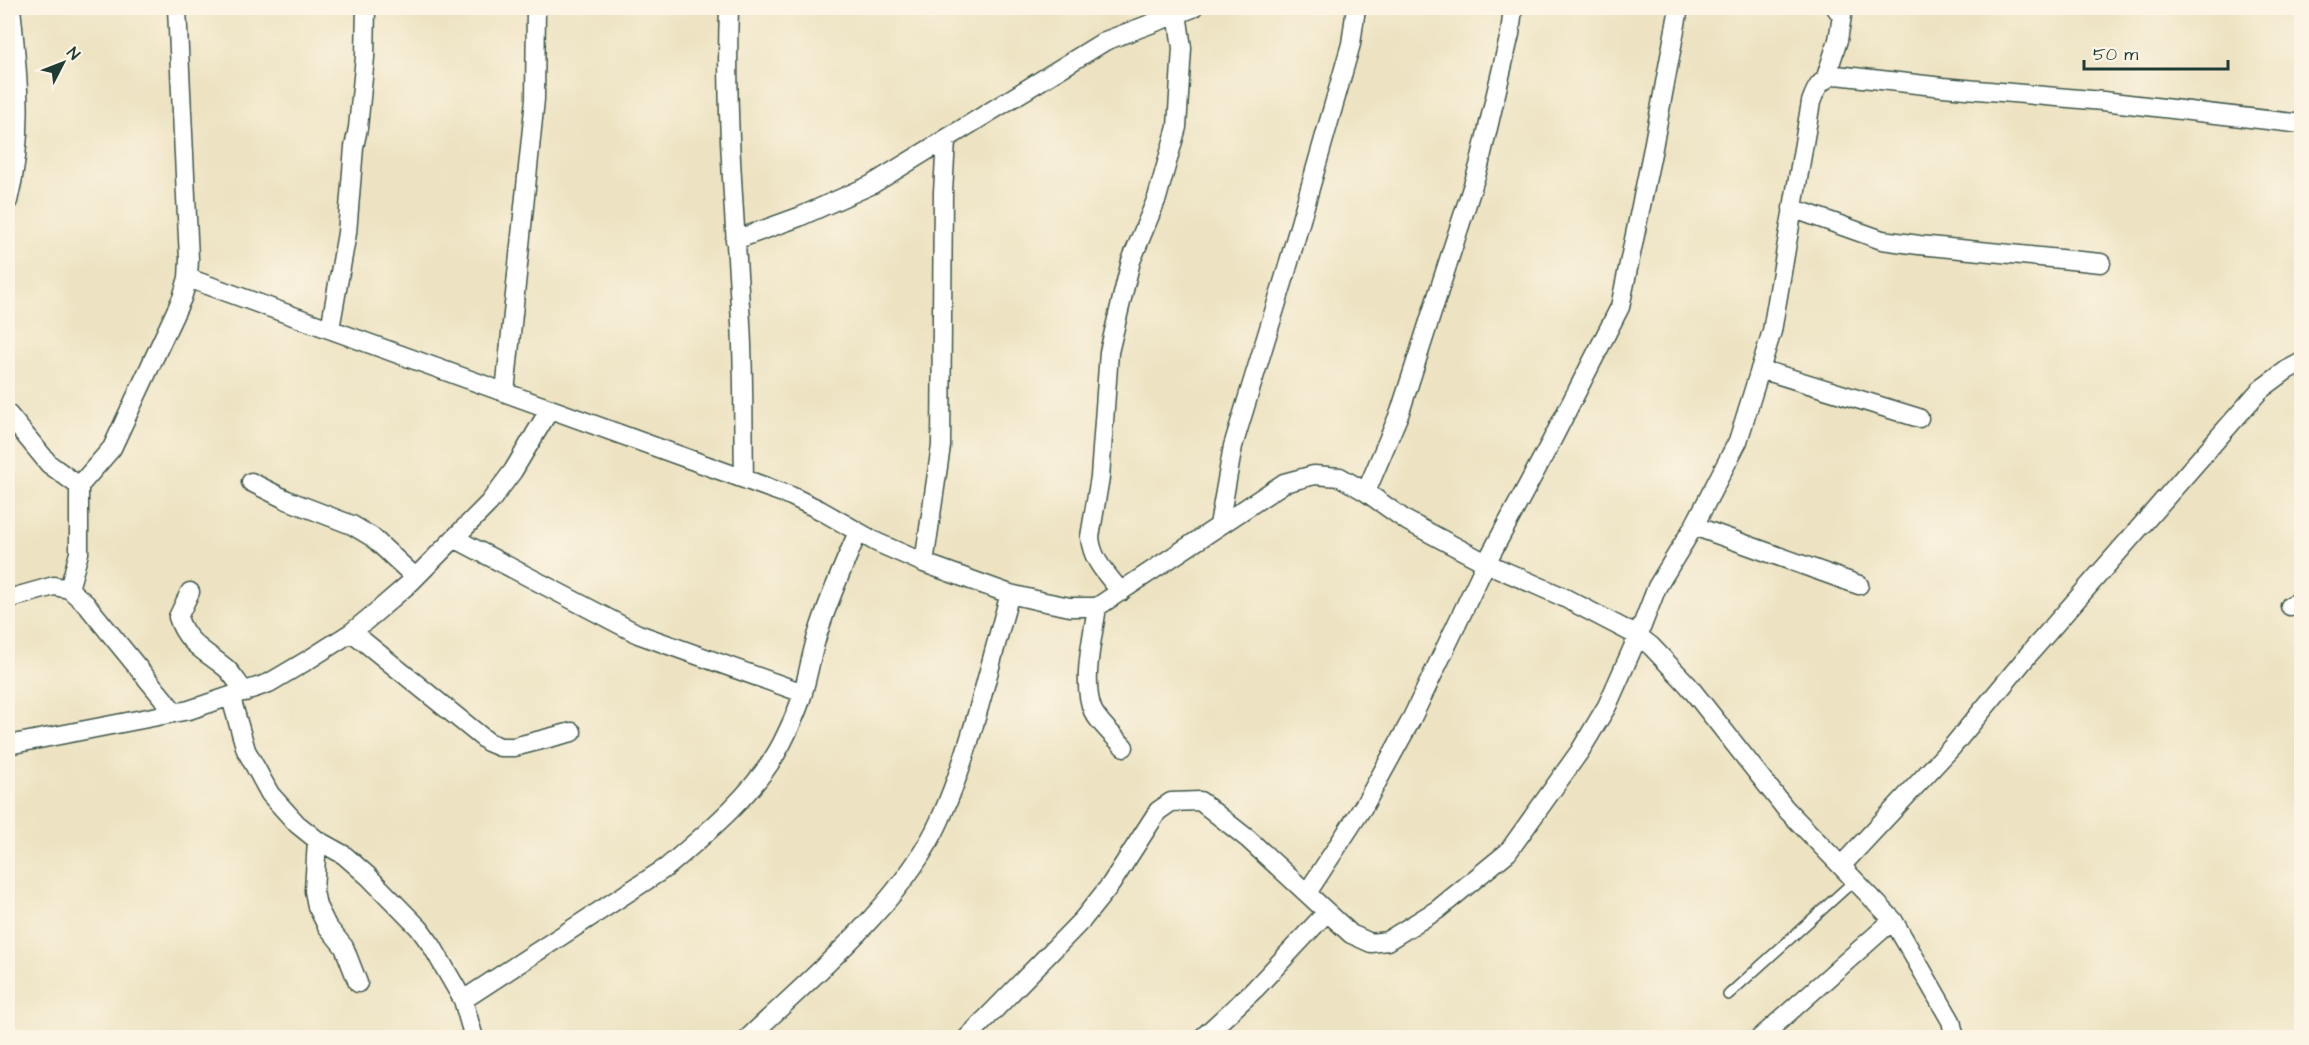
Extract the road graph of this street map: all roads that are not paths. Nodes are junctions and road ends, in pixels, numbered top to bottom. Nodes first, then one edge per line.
1 (11, 8) edge
2 (177, 8) edge
3 (366, 8) edge
4 (536, 8) edge
5 (729, 8) edge
6 (1356, 8) edge
7 (1513, 8) edge
8 (1678, 8) edge
9 (1836, 8) edge
10 (1185, 10) edge
11 (1826, 77) junction
12 (2301, 124) edge
13 (946, 140) junction
14 (8, 201) edge
15 (1792, 208) junction
16 (735, 240) junction
17 (2101, 262) dead end
18 (188, 278) junction
19 (330, 329) junction
20 (2301, 362) edge
21 (1760, 369) junction
22 (505, 392) junction
23 (549, 409) junction
24 (8, 414) edge
25 (1919, 418) dead end
26 (744, 479) junction
27 (251, 482) dead end
28 (79, 486) junction
29 (1366, 492) junction
30 (1219, 525) junction
31 (1694, 526) junction
32 (858, 532) junction
33 (454, 538) junction
34 (924, 563) junction
35 (1486, 563) junction
36 (415, 577) junction
37 (1859, 585) dead end
38 (69, 589) junction
39 (190, 592) dead end
40 (1122, 592) junction
41 (1010, 594) junction
42 (8, 599) edge
43 (1097, 607) junction
44 (352, 632) junction
45 (1638, 636) junction
46 (803, 693) junction
47 (238, 695) junction
48 (175, 713) junction
49 (572, 732) dead end
50 (8, 745) edge
51 (1124, 747) dead end
52 (318, 840) junction
53 (1841, 866) junction
54 (1855, 880) junction
55 (1307, 893) junction
56 (1327, 912) junction
57 (1893, 920) junction
58 (358, 983) dead end
59 (1728, 995) dead end
60 (464, 1000) junction
61 (474, 1038) edge
62 (748, 1038) edge
63 (967, 1038) edge
64 (1202, 1038) edge
65 (1761, 1038) edge
66 (1955, 1038) edge

1 - 14 street
2 - 18 street
3 - 19 street
4 - 22 street
5 - 16 street
6 - 30 street
7 - 29 street
8 - 35 street
9 - 11 street
10 - 13 street
10 - 40 street
11 - 12 street
11 - 15 street
13 - 16 street
13 - 34 street
15 - 17 street
15 - 21 street
16 - 26 street
18 - 19 street
18 - 28 street
19 - 22 street
20 - 53 street
21 - 25 street
21 - 31 street
22 - 23 street
23 - 26 street
23 - 33 street
24 - 28 street
26 - 32 street
27 - 36 street
28 - 38 street
29 - 30 street
29 - 35 street
30 - 40 street
31 - 37 street
31 - 45 street
32 - 34 street
32 - 46 street
33 - 36 street
33 - 46 street
34 - 41 street
35 - 45 street
35 - 55 street
36 - 44 street
38 - 42 street
38 - 48 street
39 - 47 street
40 - 43 street
41 - 43 street
41 - 62 street
43 - 51 street
44 - 47 street
44 - 49 street
45 - 53 street
45 - 56 street
46 - 60 street
47 - 48 street
47 - 52 street
48 - 50 street
52 - 58 street
52 - 60 street
53 - 54 street
54 - 57 street
54 - 59 lane
55 - 56 street
55 - 63 street
56 - 64 street
57 - 65 street
57 - 66 street
60 - 61 street

